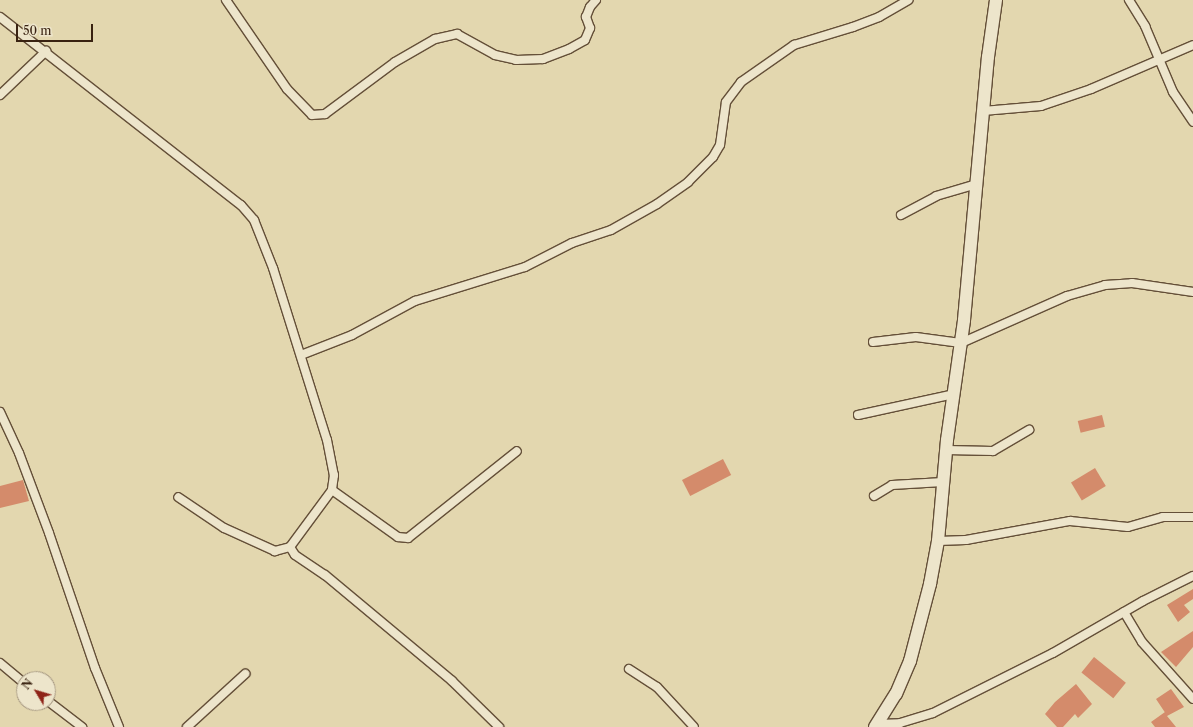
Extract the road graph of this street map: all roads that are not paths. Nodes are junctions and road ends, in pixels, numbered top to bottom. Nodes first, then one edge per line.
1 (226, 0) edge
2 (596, 0) edge
3 (909, 0) edge
4 (996, 0) edge
5 (1129, 0) edge
6 (0, 17) edge
7 (1193, 45) edge
8 (46, 51) junction
9 (1159, 59) junction
10 (0, 95) edge
11 (983, 111) junction
12 (1193, 122) edge
13 (977, 184) junction
14 (901, 215) dead end
15 (1193, 292) edge
16 (872, 342) dead end
17 (961, 343) junction
18 (301, 355) junction
19 (954, 394) junction
20 (0, 412) edge
21 (858, 415) dead end
22 (1029, 430) dead end
23 (946, 450) junction
24 (517, 451) dead end
25 (943, 482) junction
26 (332, 490) junction
27 (874, 496) dead end
28 (178, 497) dead end
29 (1193, 517) edge
30 (938, 541) junction
31 (290, 547) junction
32 (1193, 576) edge
33 (1124, 612) junction
34 (0, 663) edge
35 (629, 669) dead end
36 (244, 674) dead end
37 (16, 676) edge
38 (1193, 699) edge
39 (56, 707) edge
40 (876, 726) edge
41 (82, 727) edge
42 (119, 727) edge
43 (187, 727) edge
44 (499, 727) edge
45 (694, 727) edge

1 - 2 street
3 - 18 street
4 - 11 main road
5 - 9 street
6 - 8 street
7 - 9 street
8 - 10 street
8 - 18 street
9 - 11 street
9 - 12 street
11 - 13 main road
13 - 14 street
13 - 17 main road
15 - 17 street
16 - 17 street
17 - 19 main road
18 - 26 street
19 - 21 street
19 - 23 main road
20 - 42 street
22 - 23 street
23 - 25 main road
24 - 26 street
25 - 27 street
25 - 30 main road
26 - 31 street
28 - 31 street
29 - 30 street
30 - 40 main road
31 - 44 street
32 - 33 street
33 - 38 street
33 - 40 street
34 - 37 street
35 - 45 street
36 - 43 street
39 - 41 street

